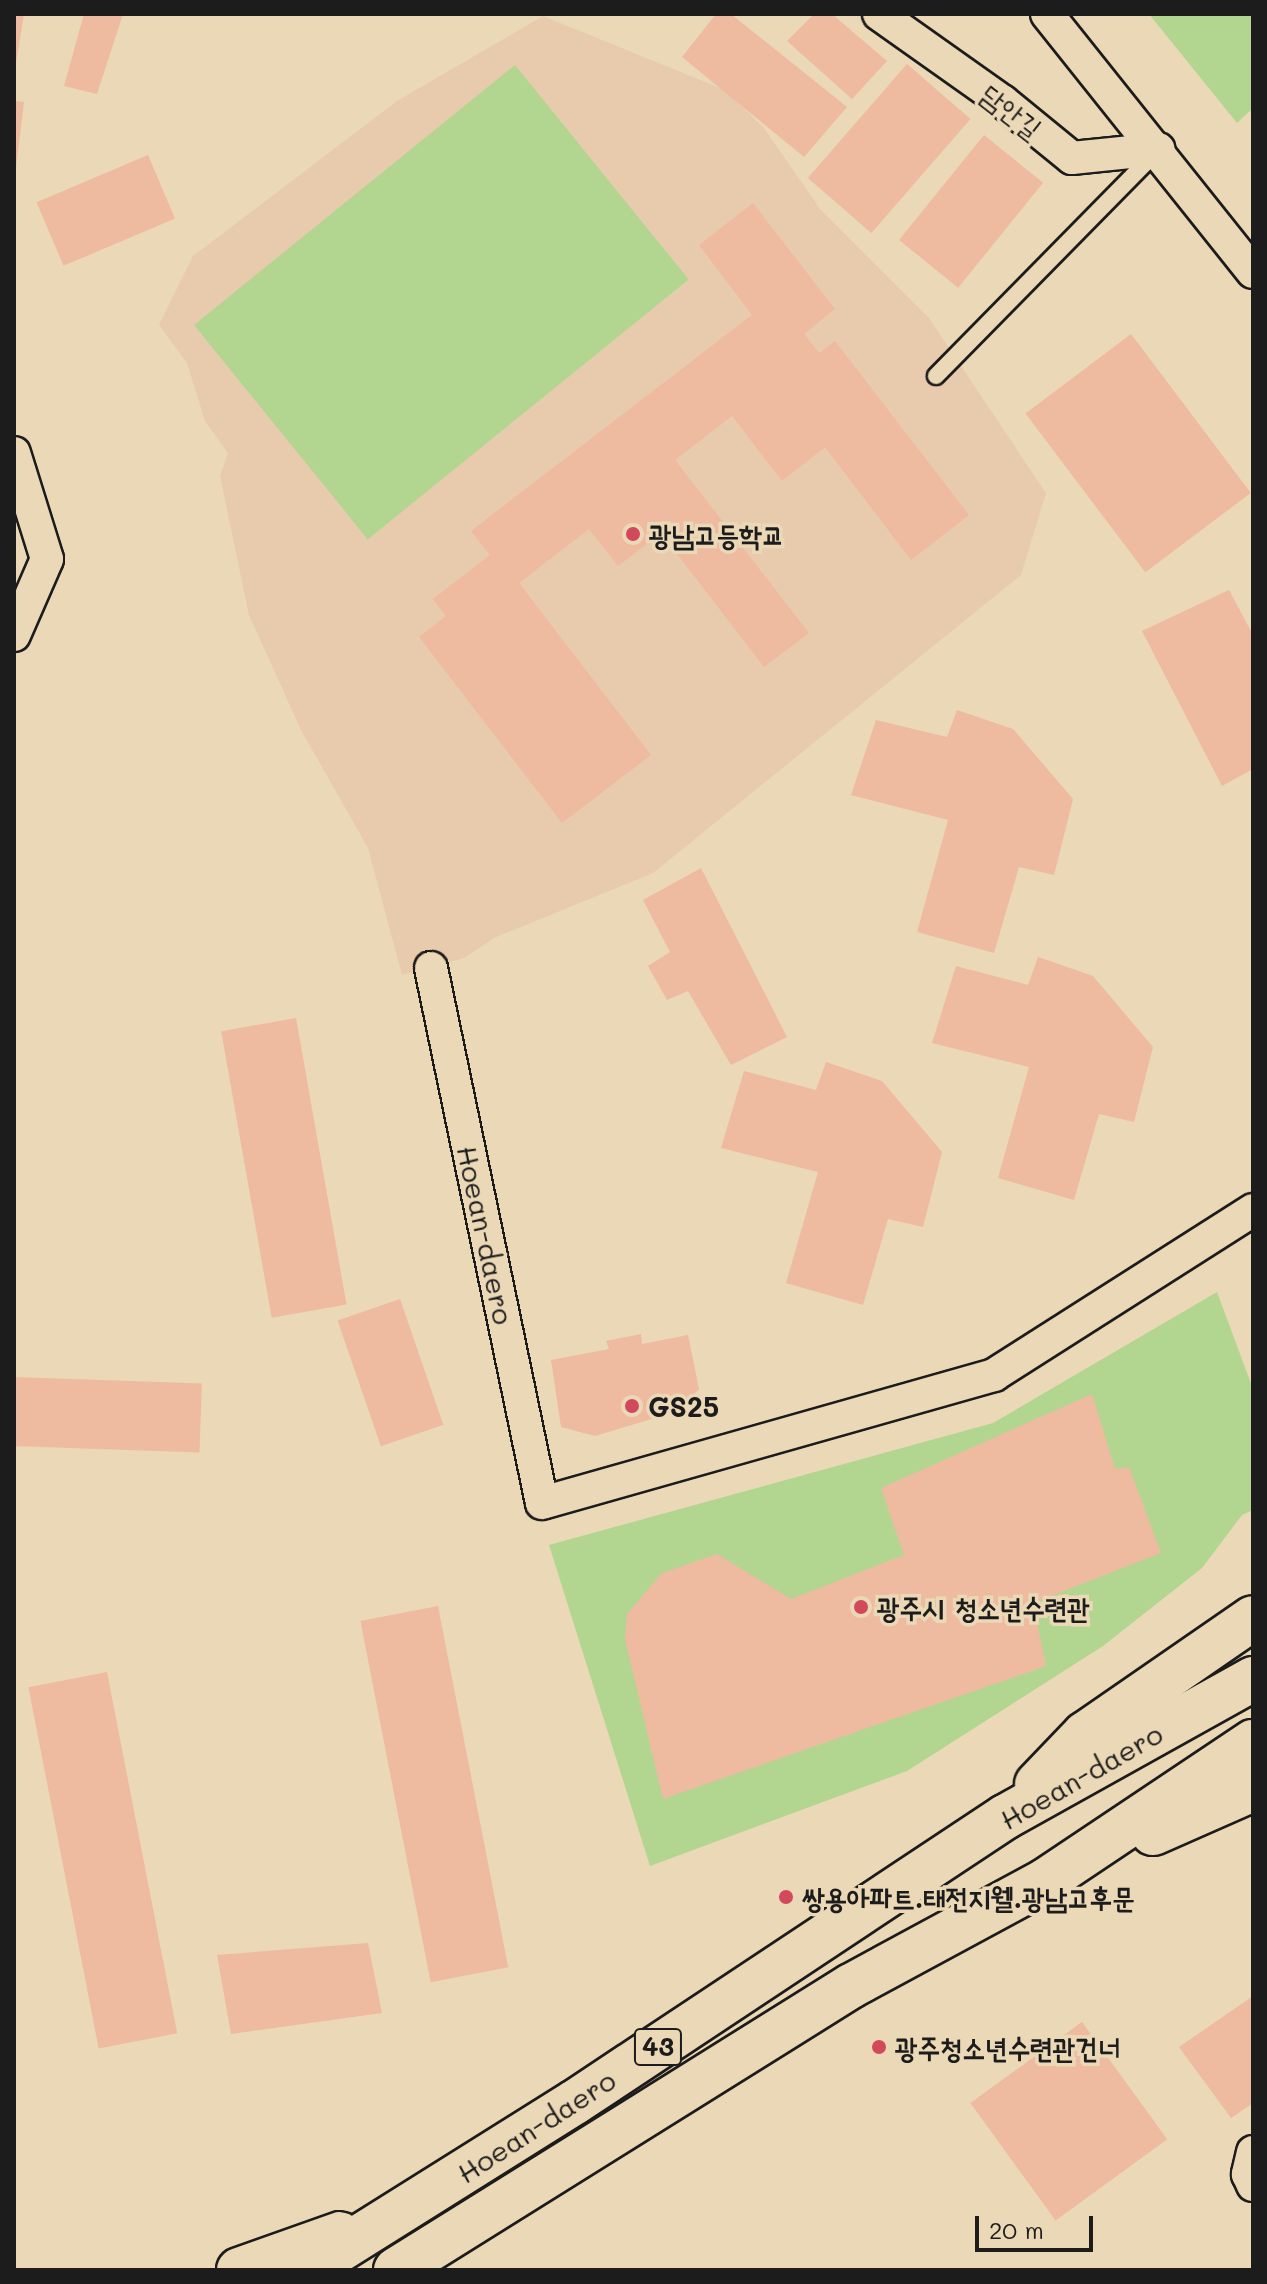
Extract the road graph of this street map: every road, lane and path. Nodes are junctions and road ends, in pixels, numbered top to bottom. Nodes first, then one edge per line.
1 (879, 14) edge
2 (1047, 14) edge
3 (1159, 149) junction
4 (1253, 272) edge
5 (936, 376) dead end
6 (14, 453) edge
7 (14, 635) edge
8 (431, 968) dead end
9 (1253, 1210) edge
10 (1253, 1618) edge
11 (1253, 1679) edge
12 (1253, 1742) edge
13 (1253, 1789) edge
14 (1005, 1817) junction
15 (1045, 1881) junction
16 (1253, 2152) edge
17 (1253, 2185) edge
18 (396, 2216) junction
19 (239, 2270) edge
20 (307, 2270) edge
21 (396, 2270) edge

1 - 3 street, 담안길
2 - 3 street
3 - 4 street
3 - 5 lane
6 - 7 street
8 - 9 street, Hoean-daero
10 - 14 highway
11 - 14 highway, Hoean-daero / 43
12 - 15 highway, Hoean-daero / 43
13 - 15 highway
14 - 18 highway, Hoean-daero / 43
15 - 21 highway, Hoean-daero / 43
16 - 17 street
18 - 19 highway
18 - 20 highway, Hoean-daero / 43

